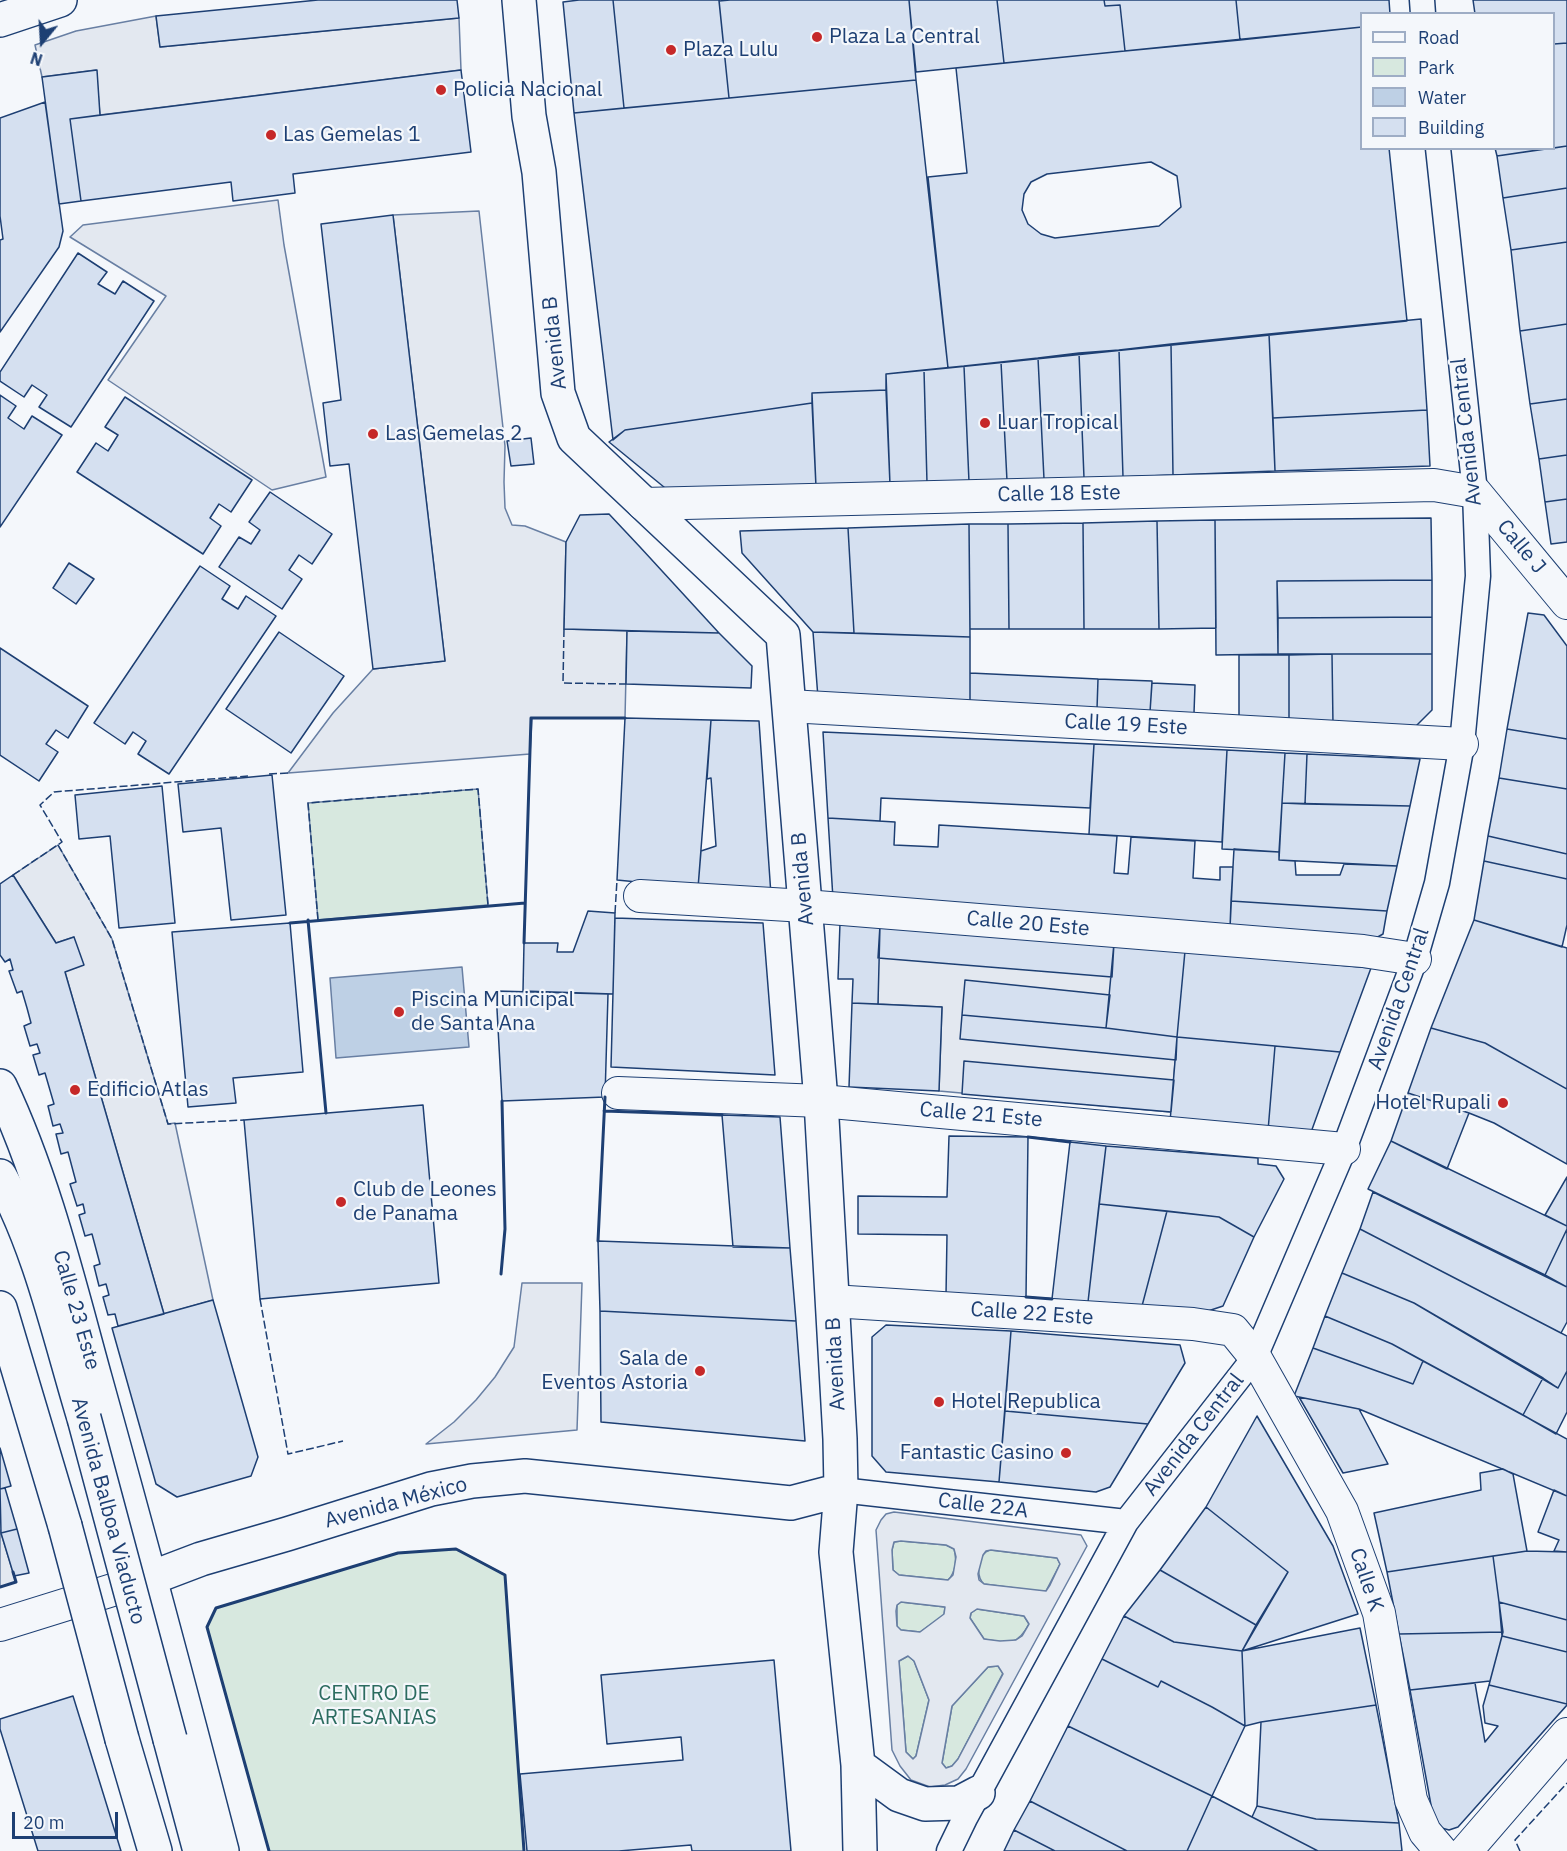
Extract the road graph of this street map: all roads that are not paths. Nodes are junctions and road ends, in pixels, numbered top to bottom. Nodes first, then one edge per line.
1 (24, 0) edge
2 (60, 0) edge
3 (519, 0) edge
4 (0, 20) edge
5 (1438, 150) edge
6 (1475, 492) junction
7 (643, 504) junction
8 (1567, 603) edge
9 (789, 706) junction
10 (1462, 744) junction
11 (640, 896) dead end
12 (805, 906) junction
13 (1415, 959) junction
14 (0, 1086) edge
15 (618, 1093) dead end
16 (821, 1101) junction
17 (1344, 1149) junction
18 (0, 1176) edge
19 (832, 1301) junction
20 (0, 1308) edge
21 (1233, 1330) joint
22 (1255, 1357) junction
23 (0, 1359) edge
24 (841, 1490) junction
25 (1126, 1522) junction
26 (151, 1578) junction
27 (74, 1602) junction
28 (0, 1625) edge
29 (1567, 1734) edge
30 (858, 1765) junction
31 (978, 1793) junction
32 (142, 1851) edge
33 (155, 1851) edge
34 (200, 1851) edge
35 (222, 1851) edge
36 (860, 1851) edge
37 (949, 1851) edge
38 (1441, 1851) edge
39 (1466, 1851) edge

1 - 4 main road
2 - 4 main road
3 - 7 main road, Avenida B
5 - 6 street, Avenida Central
6 - 7 street, Calle 18 Este
6 - 8 street, Calle J
6 - 10 street, Avenida Central
7 - 9 main road, Avenida B
9 - 10 street, Calle 19 Este
9 - 12 main road, Avenida B
10 - 13 street, Avenida Central
11 - 12 street, Calle 20 Este
12 - 13 street, Calle 20 Este
12 - 16 main road, Avenida B
13 - 17 street, Avenida Central
14 - 26 main road, Calle 23 Este
15 - 16 street, Calle 21 Este
16 - 17 street, Calle 21 Este
16 - 19 main road, Avenida B
17 - 22 street, Avenida Central
18 - 34 main road, Avenida Balboa Viaducto, bridge
19 - 21 street, Calle 22 Este
19 - 24 main road, Avenida B
20 - 33 main road, bridge
21 - 22 street, Calle K
22 - 25 street, Avenida Central
22 - 38 street, Calle K
23 - 27 main road
24 - 25 street, Calle 22A
24 - 26 main road, Avenida México
24 - 30 main road, Avenida B
25 - 31 street, Avenida Central
26 - 27 street, Avenida México
26 - 35 main road, Calle 23 Este
27 - 28 street, Avenida México
27 - 32 main road
29 - 39 street
30 - 31 main road
30 - 36 main road, Avenida B
31 - 37 street, Avenida Central

